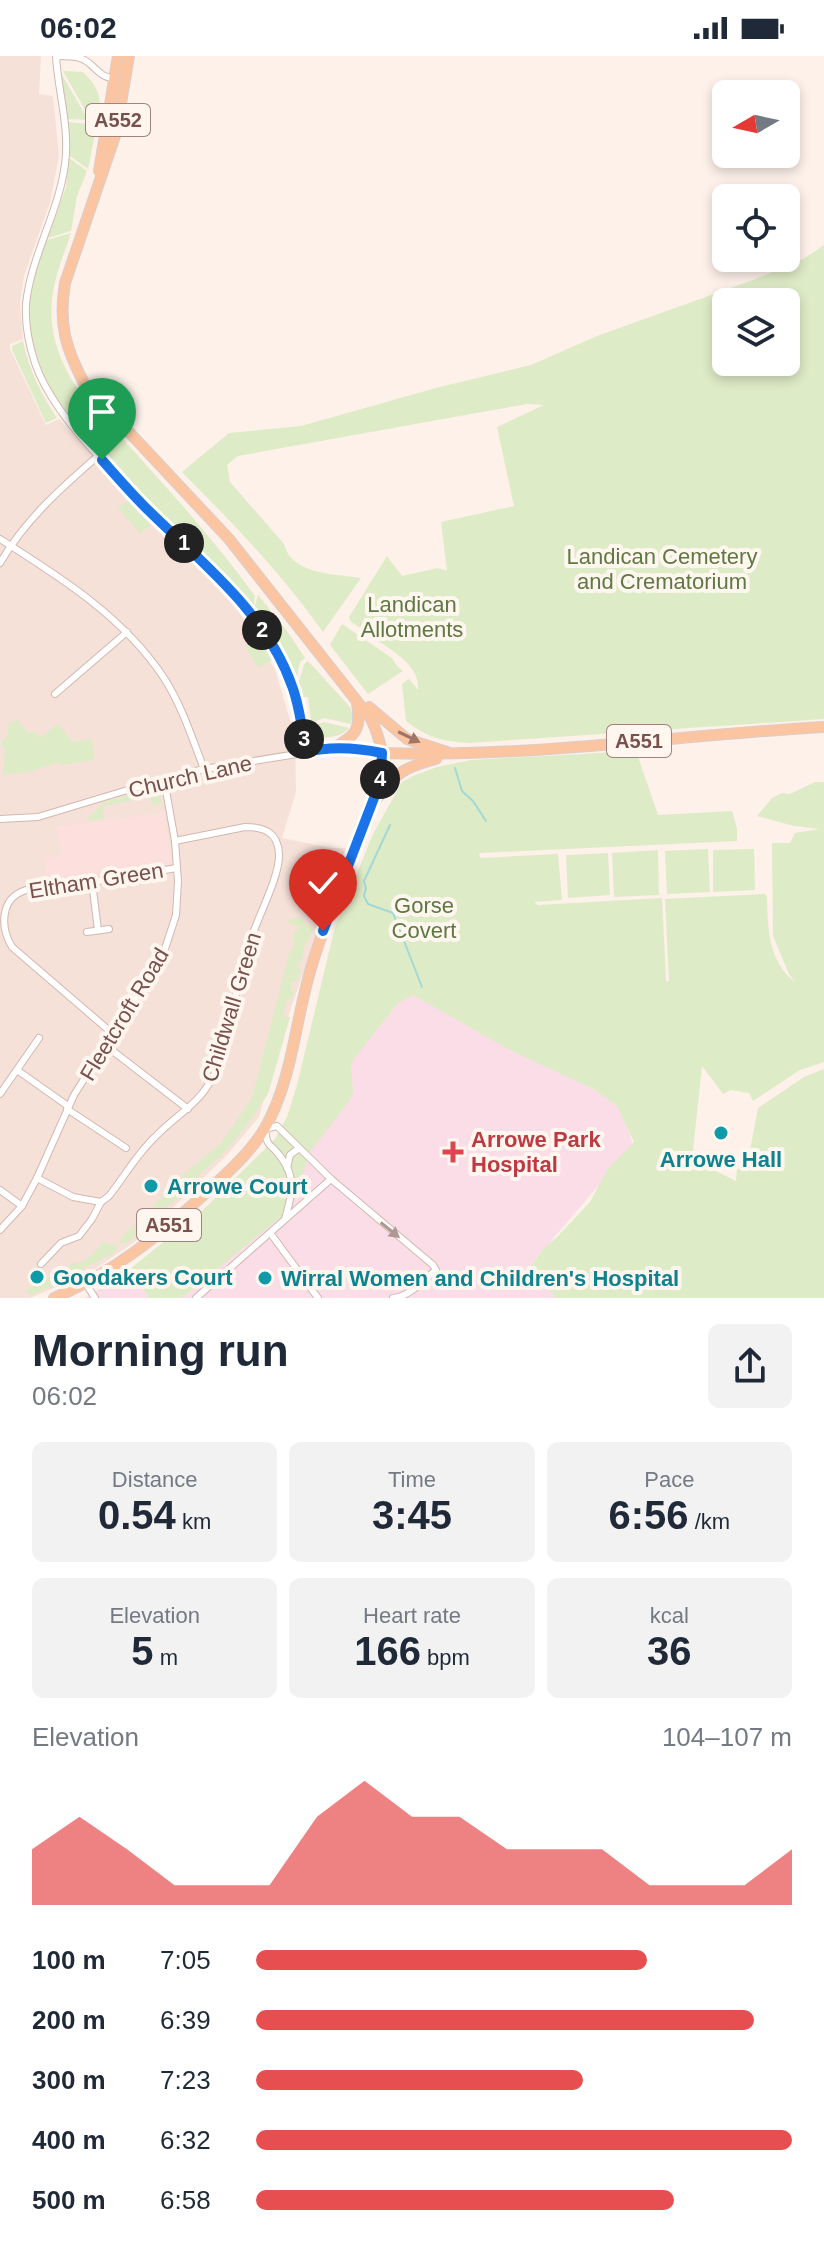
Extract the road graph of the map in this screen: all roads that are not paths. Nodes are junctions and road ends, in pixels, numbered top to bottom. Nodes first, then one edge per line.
1 (57, 56) edge
2 (118, 56) edge
3 (128, 56) edge
4 (83, 57) edge
5 (114, 80) junction
6 (98, 181) junction
7 (98, 456) junction
8 (0, 539) edge
9 (10, 545) junction
10 (0, 563) edge
11 (127, 632) junction
12 (332, 670) junction
13 (55, 694) dead end
14 (357, 701) junction
15 (824, 727) edge
16 (334, 748) junction
17 (306, 752) junction
18 (382, 753) junction
19 (453, 754) junction
20 (204, 769) junction
21 (164, 779) junction
22 (371, 805) junction
23 (0, 819) edge
24 (175, 841) junction
25 (177, 868) junction
26 (92, 882) junction
27 (109, 929) dead end
28 (98, 930) junction
29 (87, 932) dead end
30 (112, 1033) junction
31 (39, 1038) dead end
32 (105, 1045) junction
33 (17, 1070) junction
34 (0, 1094) edge
35 (67, 1108) junction
36 (188, 1109) junction
37 (265, 1129) junction
38 (126, 1148) dead end
39 (298, 1149) junction
40 (287, 1168) junction
41 (37, 1178) junction
42 (331, 1179) junction
43 (0, 1190) edge
44 (101, 1202) junction
45 (22, 1206) junction
46 (285, 1219) junction
47 (0, 1230) edge
48 (271, 1234) junction
49 (41, 1264) dead end
50 (86, 1284) junction
51 (66, 1293) junction
52 (54, 1298) edge
53 (83, 1298) edge
54 (95, 1298) edge
55 (196, 1298) edge
56 (318, 1298) edge
57 (393, 1298) edge

1 - 4 street
1 - 7 street
2 - 5 main road, A552
3 - 5 street
3 - 6 main road, A552
4 - 5 street
5 - 6 main road, A552
6 - 12 main road, A552
7 - 9 street
7 - 17 street
8 - 9 street
9 - 10 street
9 - 11 street
11 - 13 street
11 - 20 street
12 - 14 main road, A552
12 -> 19 main road
14 - 16 main road
14 - 18 main road, A552
15 - 19 main road, A551
16 - 17 street, Church Lane
16 - 18 street, Church Lane
17 - 20 street, Church Lane
18 - 19 main road, A551
18 - 22 main road, A551
19 - 22 main road
20 - 21 street, Church Lane
21 - 23 street, Church Lane
21 - 24 street, Fleetcroft Road
22 - 37 main road, A551
24 - 25 street, Fleetcroft Road
24 - 36 street, Childwall Green
25 - 26 street, Eltham Green
25 - 30 street, Fleetcroft Road
26 - 28 street
26 - 30 street, Eltham Green
27 - 28 street
28 - 29 street
30 - 32 street, Fleetcroft Road
31 - 33 street
32 - 35 street, Fleetcroft Road
32 - 36 street
33 - 34 street
33 - 35 street
35 - 38 street
35 - 41 street, Fleetcroft Road
36 - 44 street, Childwall Green
37 - 39 street
37 - 40 street
37 - 50 main road, A551
39 - 40 street
39 - 42 street
40 - 46 street
41 - 44 street
41 - 45 street, Fleetcroft Road
42 - 46 street
42 -> 57 street
43 - 45 street
44 - 49 street, Childwall Green
45 - 47 street, Fleetcroft Road
46 - 48 street
48 - 55 street
48 - 56 street
50 - 51 main road, A551
50 - 54 street
51 - 52 main road, A551
51 - 53 main road

